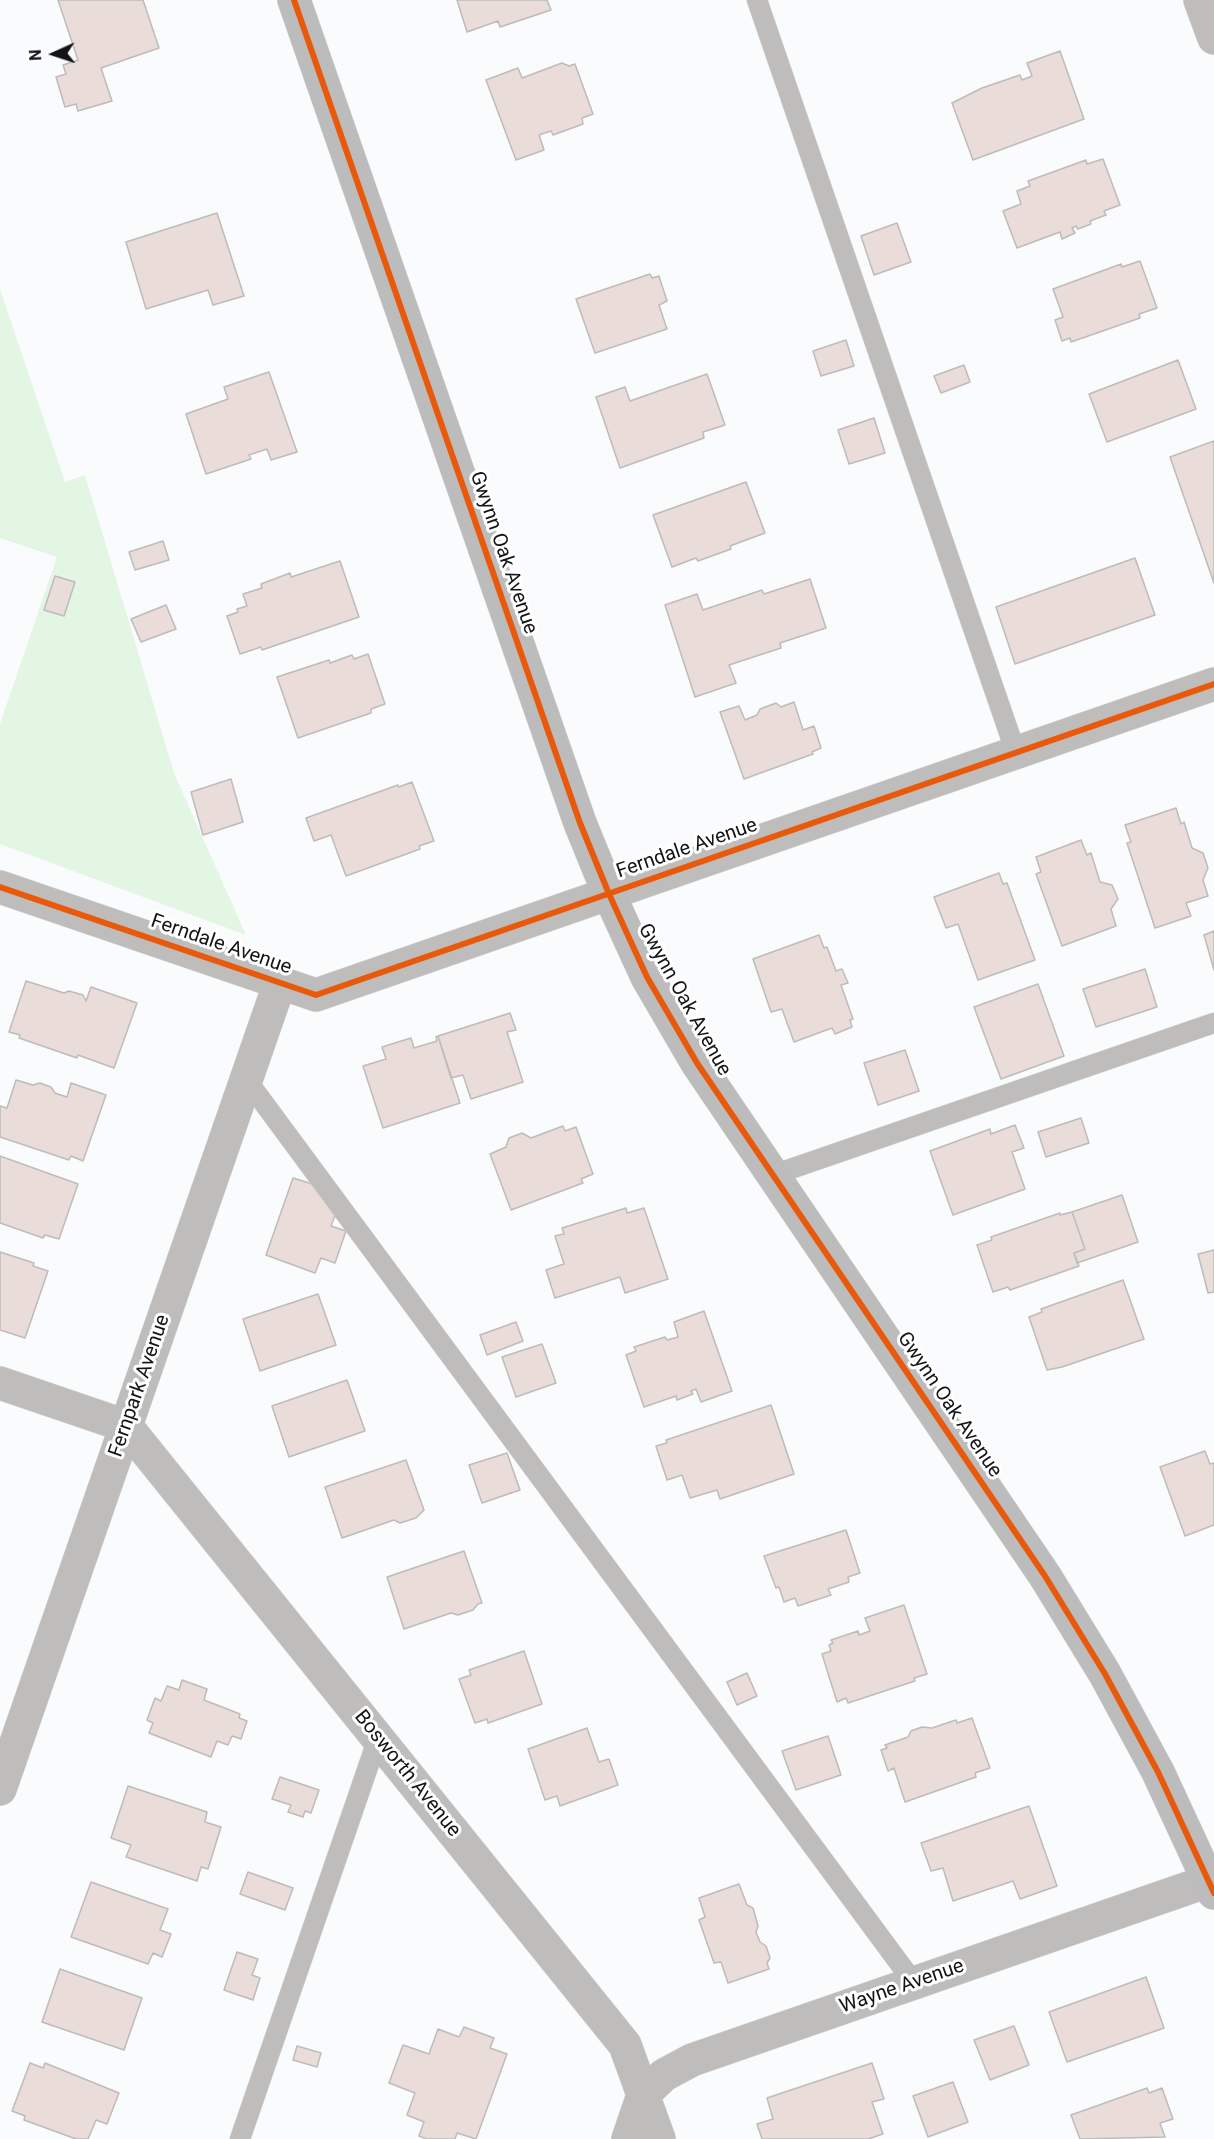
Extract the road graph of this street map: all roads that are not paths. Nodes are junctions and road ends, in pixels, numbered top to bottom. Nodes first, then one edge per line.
1 (294, 0) edge
2 (757, 0) edge
3 (1200, 0) edge
4 (1214, 38) edge
5 (1214, 684) edge
6 (1016, 753) junction
7 (0, 887) edge
8 (609, 894) junction
9 (280, 982) junction
10 (1214, 1023) edge
11 (246, 1079) junction
12 (773, 1175) junction
13 (0, 1383) edge
14 (126, 1426) junction
15 (378, 1738) junction
16 (0, 1789) edge
17 (1212, 1884) edge
18 (914, 1983) junction
19 (643, 2095) junction
20 (240, 2139) edge
21 (628, 2139) edge
22 (659, 2139) edge

1 - 8 main road, Gwynn Oak Avenue
2 - 6 lane
3 - 4 street
5 - 6 street, Ferndale Avenue
6 - 8 street, Ferndale Avenue
7 - 9 street, Ferndale Avenue
8 - 9 street, Ferndale Avenue
8 - 12 main road, Gwynn Oak Avenue
9 - 11 street, Fernpark Avenue
10 - 12 lane
11 - 14 street, Fernpark Avenue
11 - 18 lane
12 - 17 main road, Gwynn Oak Avenue
13 - 14 street
14 - 15 street, Bosworth Avenue
14 - 16 street, Fernpark Avenue
15 - 19 street, Bosworth Avenue
15 - 20 lane
17 - 18 street, Wayne Avenue
18 - 19 street, Wayne Avenue
19 - 21 street, Wayne Avenue
19 - 22 street, Bosworth Avenue

